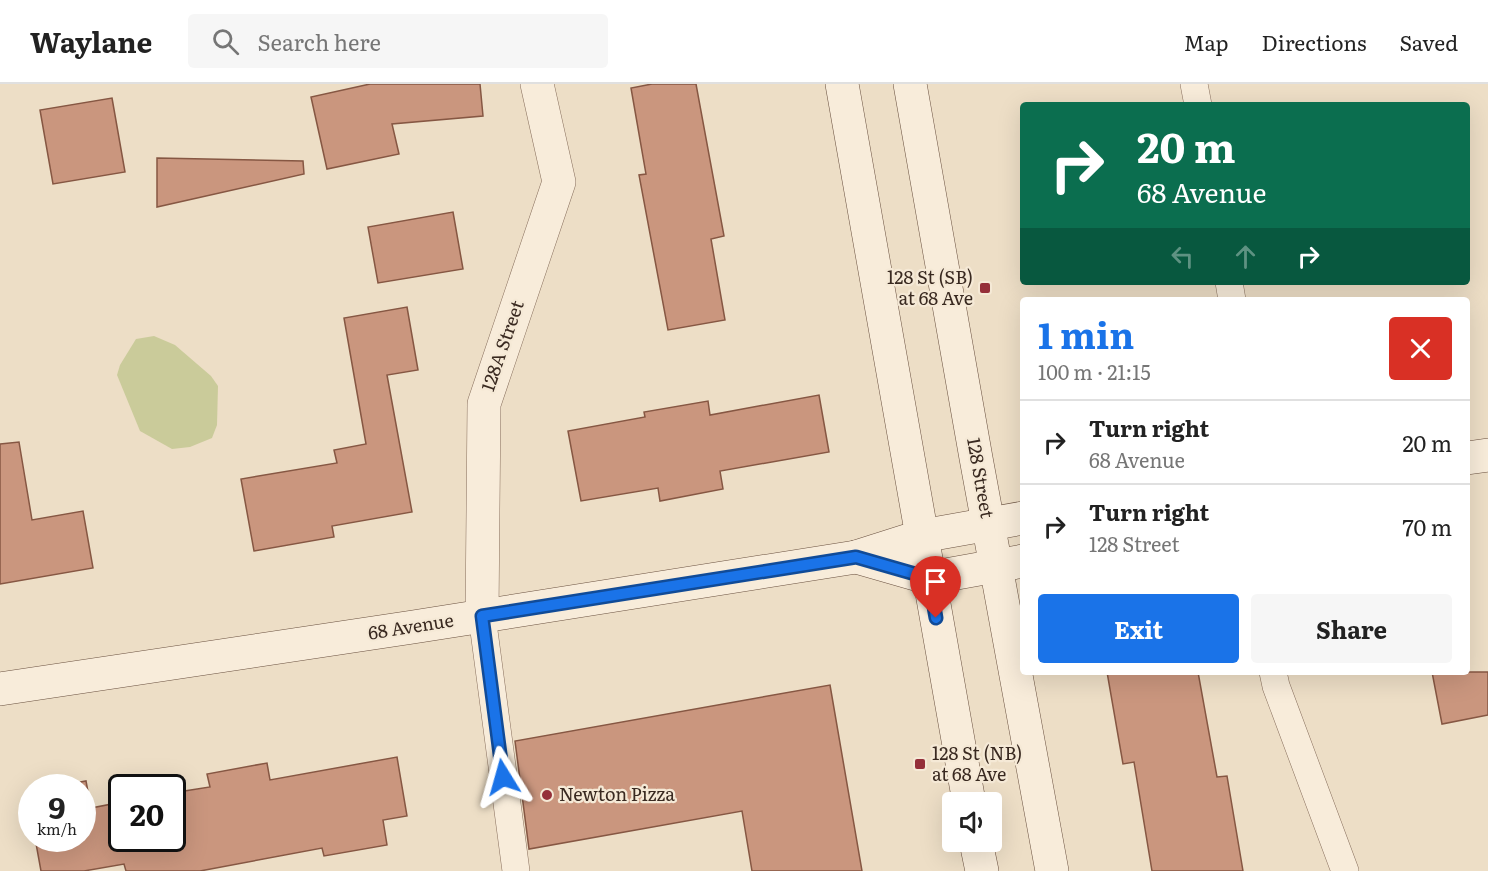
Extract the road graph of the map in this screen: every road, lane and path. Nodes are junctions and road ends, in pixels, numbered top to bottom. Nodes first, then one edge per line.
1 (537, 84) edge
2 (842, 84) edge
3 (910, 84) edge
4 (1194, 84) edge
5 (1197, 102) edge
6 (1488, 455) edge
7 (1470, 458) edge
8 (1020, 519) edge
9 (988, 524) junction
10 (922, 536) junction
11 (856, 557) junction
12 (1009, 563) edge
13 (929, 578) junction
14 (482, 616) junction
15 (1020, 642) edge
16 (1025, 675) edge
17 (1274, 675) edge
18 (0, 689) edge
19 (967, 792) edge
20 (978, 852) edge
21 (516, 871) edge
22 (982, 871) edge
23 (1052, 871) edge
24 (1345, 871) edge

1 - 14 street, 128A Street
2 - 10 street
3 - 9 street, 128 Street
4 - 5 lane
6 - 7 street
8 - 9 street, 68 Avenue
9 - 10 street, 68 Avenue
9 - 12 street, 128 Street
10 - 11 street, 68 Avenue
10 - 13 street
11 - 13 street, 68 Avenue
11 - 14 street, 68 Avenue
12 - 13 street, 68 Avenue
12 - 15 street, 128 Street
13 - 19 street
14 - 18 street, 68 Avenue
14 - 21 lane
16 - 23 street, 128 Street
17 - 24 lane
20 - 22 street

